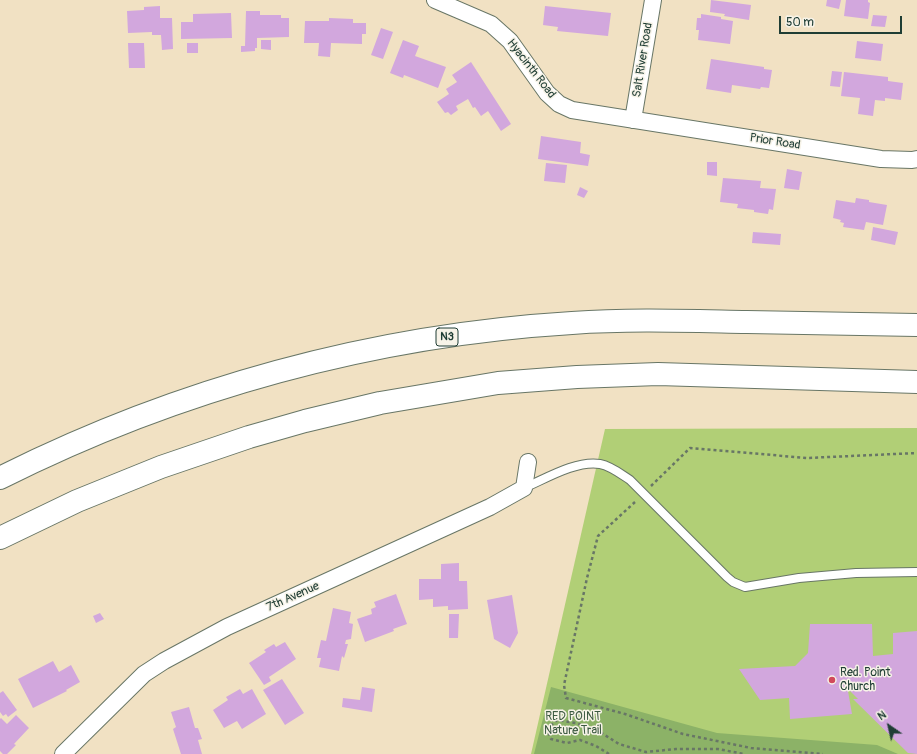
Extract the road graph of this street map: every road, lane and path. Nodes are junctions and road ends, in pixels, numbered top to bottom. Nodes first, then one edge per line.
1 (435, 0) edge
2 (652, 0) edge
3 (633, 120) junction
4 (917, 159) edge
5 (917, 326) edge
6 (917, 382) edge
7 (917, 453) edge
8 (528, 462) dead end
9 (0, 478) edge
10 (524, 488) junction
11 (644, 494) junction
12 (0, 538) edge
13 (917, 572) edge
14 (63, 754) edge
15 (609, 754) edge
16 (744, 754) edge
17 (822, 754) edge

1 - 3 street, Hyacinth Road
2 - 3 street, Salt River Road
3 - 4 street, Prior Road
5 - 9 highway, N3
6 - 12 highway
7 - 11 path
8 - 10 street
10 - 11 lane
10 - 14 street, 7th Avenue
11 - 13 lane
11 - 17 path
15 - 16 path

